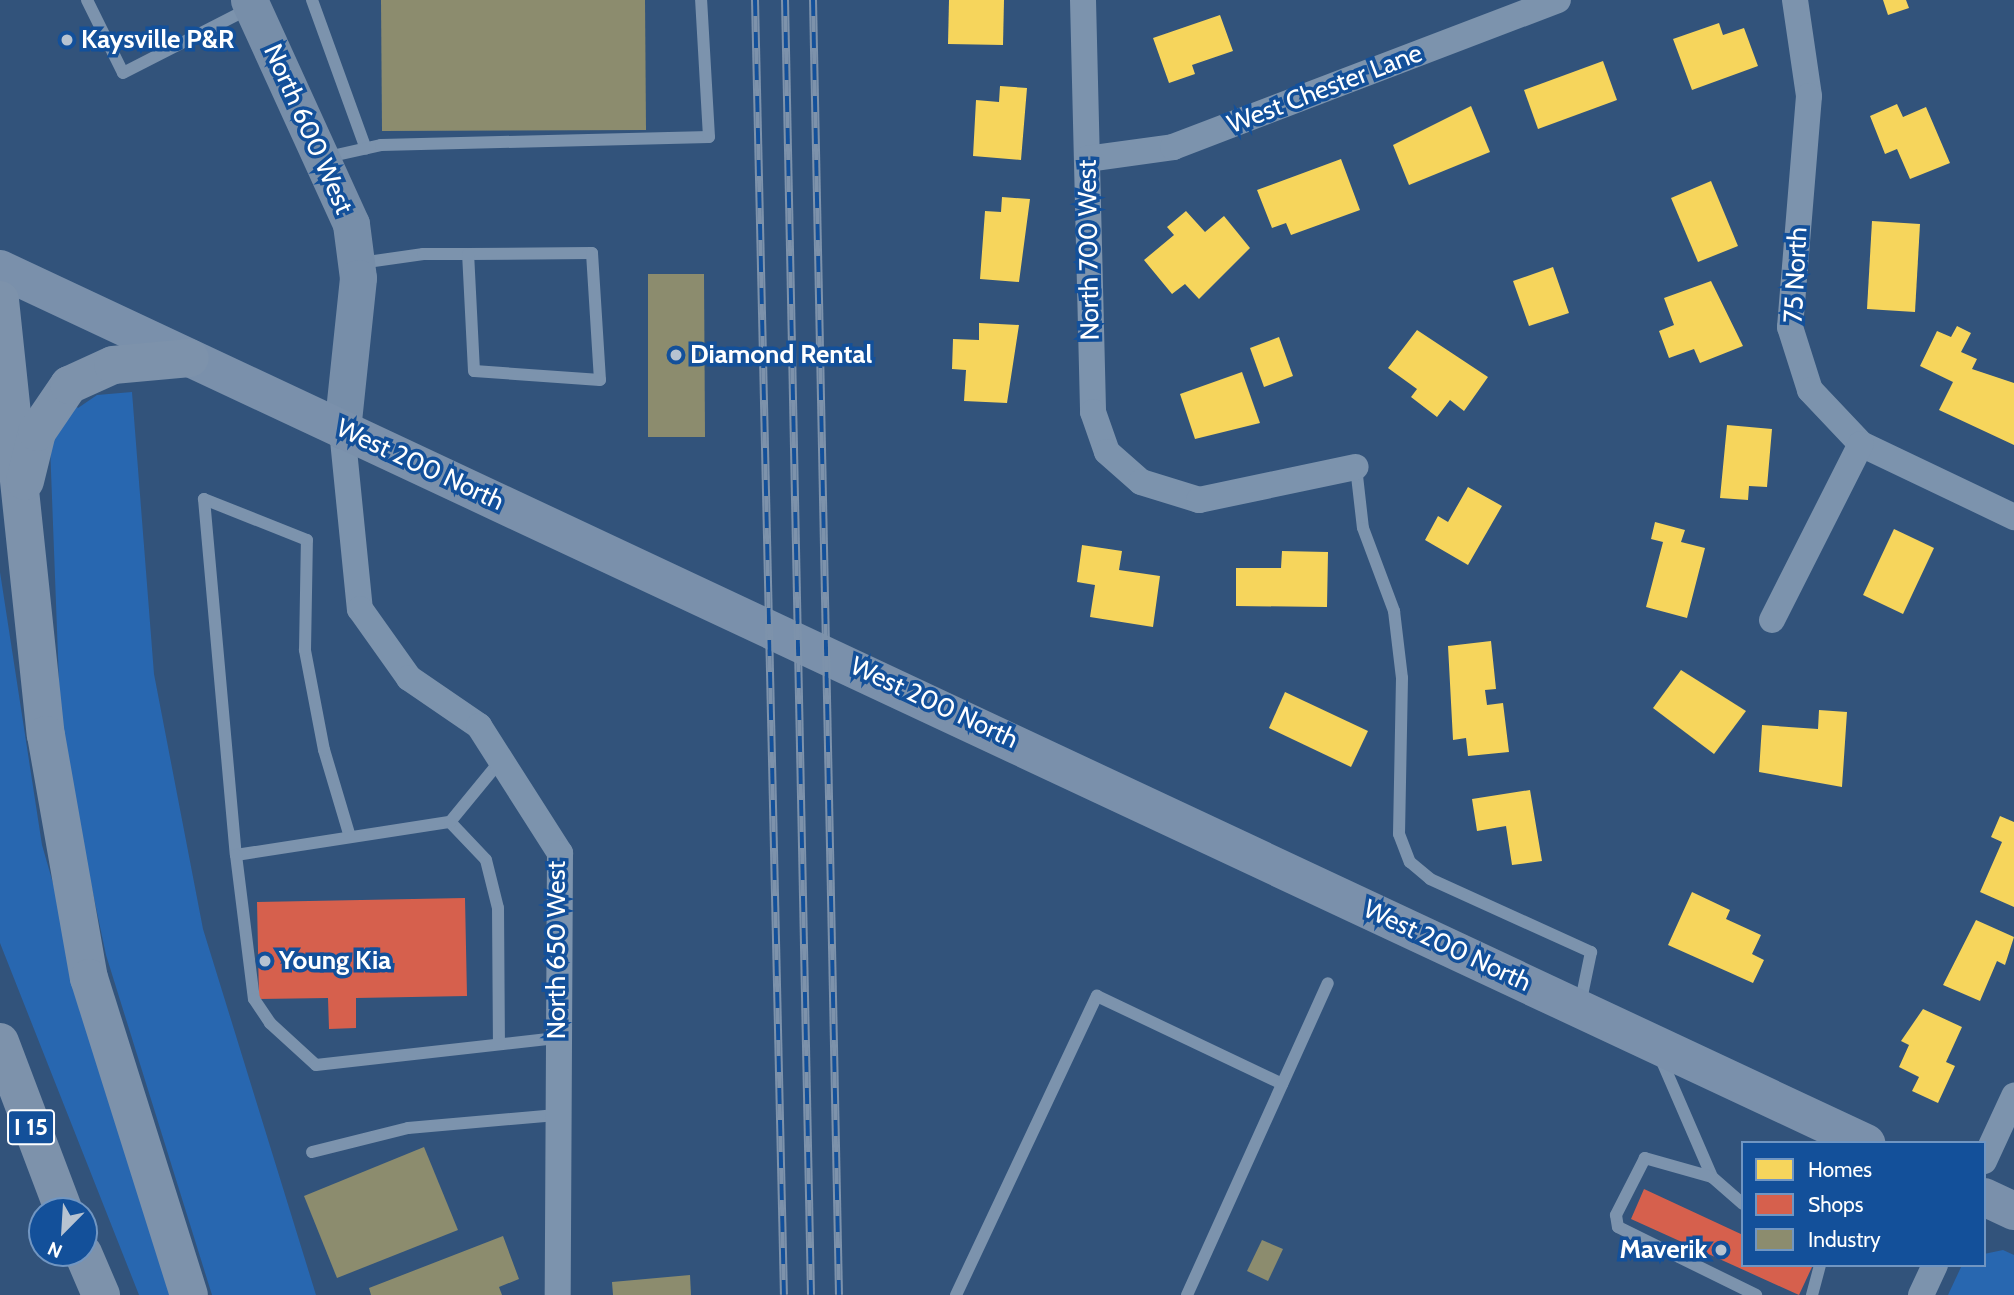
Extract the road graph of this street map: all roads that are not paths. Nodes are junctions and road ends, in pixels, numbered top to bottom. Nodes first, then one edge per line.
1 (87, 0) edge
2 (312, 0) edge
3 (701, 0) edge
4 (1083, 0) edge
5 (1558, 0) edge
6 (1795, 0) edge
7 (256, 2) edge
8 (366, 149) junction
9 (323, 158) junction
10 (1087, 159) junction
11 (468, 254) junction
12 (356, 263) junction
13 (0, 269) edge
14 (0, 300) edge
15 (190, 358) junction
16 (342, 429) junction
17 (1861, 444) junction
18 (1356, 467) joint
19 (18, 507) junction
20 (2014, 517) edge
21 (1772, 620) dead end
22 (501, 760) junction
23 (450, 822) junction
24 (350, 837) junction
25 (236, 855) junction
26 (1328, 983) dead end
27 (1579, 1009) junction
28 (556, 1038) junction
29 (499, 1041) junction
30 (0, 1042) edge
31 (1655, 1045) junction
32 (1282, 1084) junction
33 (2014, 1096) edge
34 (556, 1115) junction
35 (1862, 1141) edge
36 (312, 1152) dead end
37 (1986, 1157) edge
38 (1712, 1177) junction
39 (59, 1197) edge
40 (1986, 1198) edge
41 (1741, 1202) edge
42 (2014, 1211) edge
43 (89, 1267) edge
44 (1819, 1267) edge
45 (1934, 1267) edge
46 (101, 1295) edge
47 (189, 1295) edge
48 (558, 1295) edge
49 (956, 1295) edge
50 (1187, 1295) edge
51 (1756, 1295) edge
52 (1812, 1295) edge
53 (1921, 1295) edge

1 - 7 lane
2 - 8 lane
3 - 8 lane
4 - 10 street, North 700 West
5 - 10 street, West Chester Lane
6 - 17 street, 75 North
7 - 9 street, North 600 West
8 - 9 lane
9 - 12 street, North 600 West
10 - 18 street, North 700 West
11 - 11 lane
11 - 12 lane
12 - 16 street, North 600 West
13 - 15 main road, West 200 North
14 - 19 highway
15 - 16 main road, West 200 North
15 - 19 highway
16 - 22 street, North 650 West
16 - 27 main road, West 200 North
17 - 20 street, 75 North
17 - 21 street
18 - 27 lane
19 - 47 highway
22 - 23 lane
22 - 28 street, North 650 West
23 - 24 lane
23 - 29 lane
24 - 25 lane
24 - 25 lane
25 - 29 lane
26 - 32 lane
27 - 31 main road, West 200 North
28 - 29 lane
28 - 34 street, North 650 West
30 - 39 highway, I 15
31 - 35 main road, West 200 North
31 - 38 lane
32 - 49 lane
32 - 50 lane
33 - 37 street
34 - 36 lane
34 - 48 street, North 650 West
38 - 41 lane
38 - 51 lane
40 - 42 main road
43 - 46 highway
44 - 52 lane
45 - 53 street

